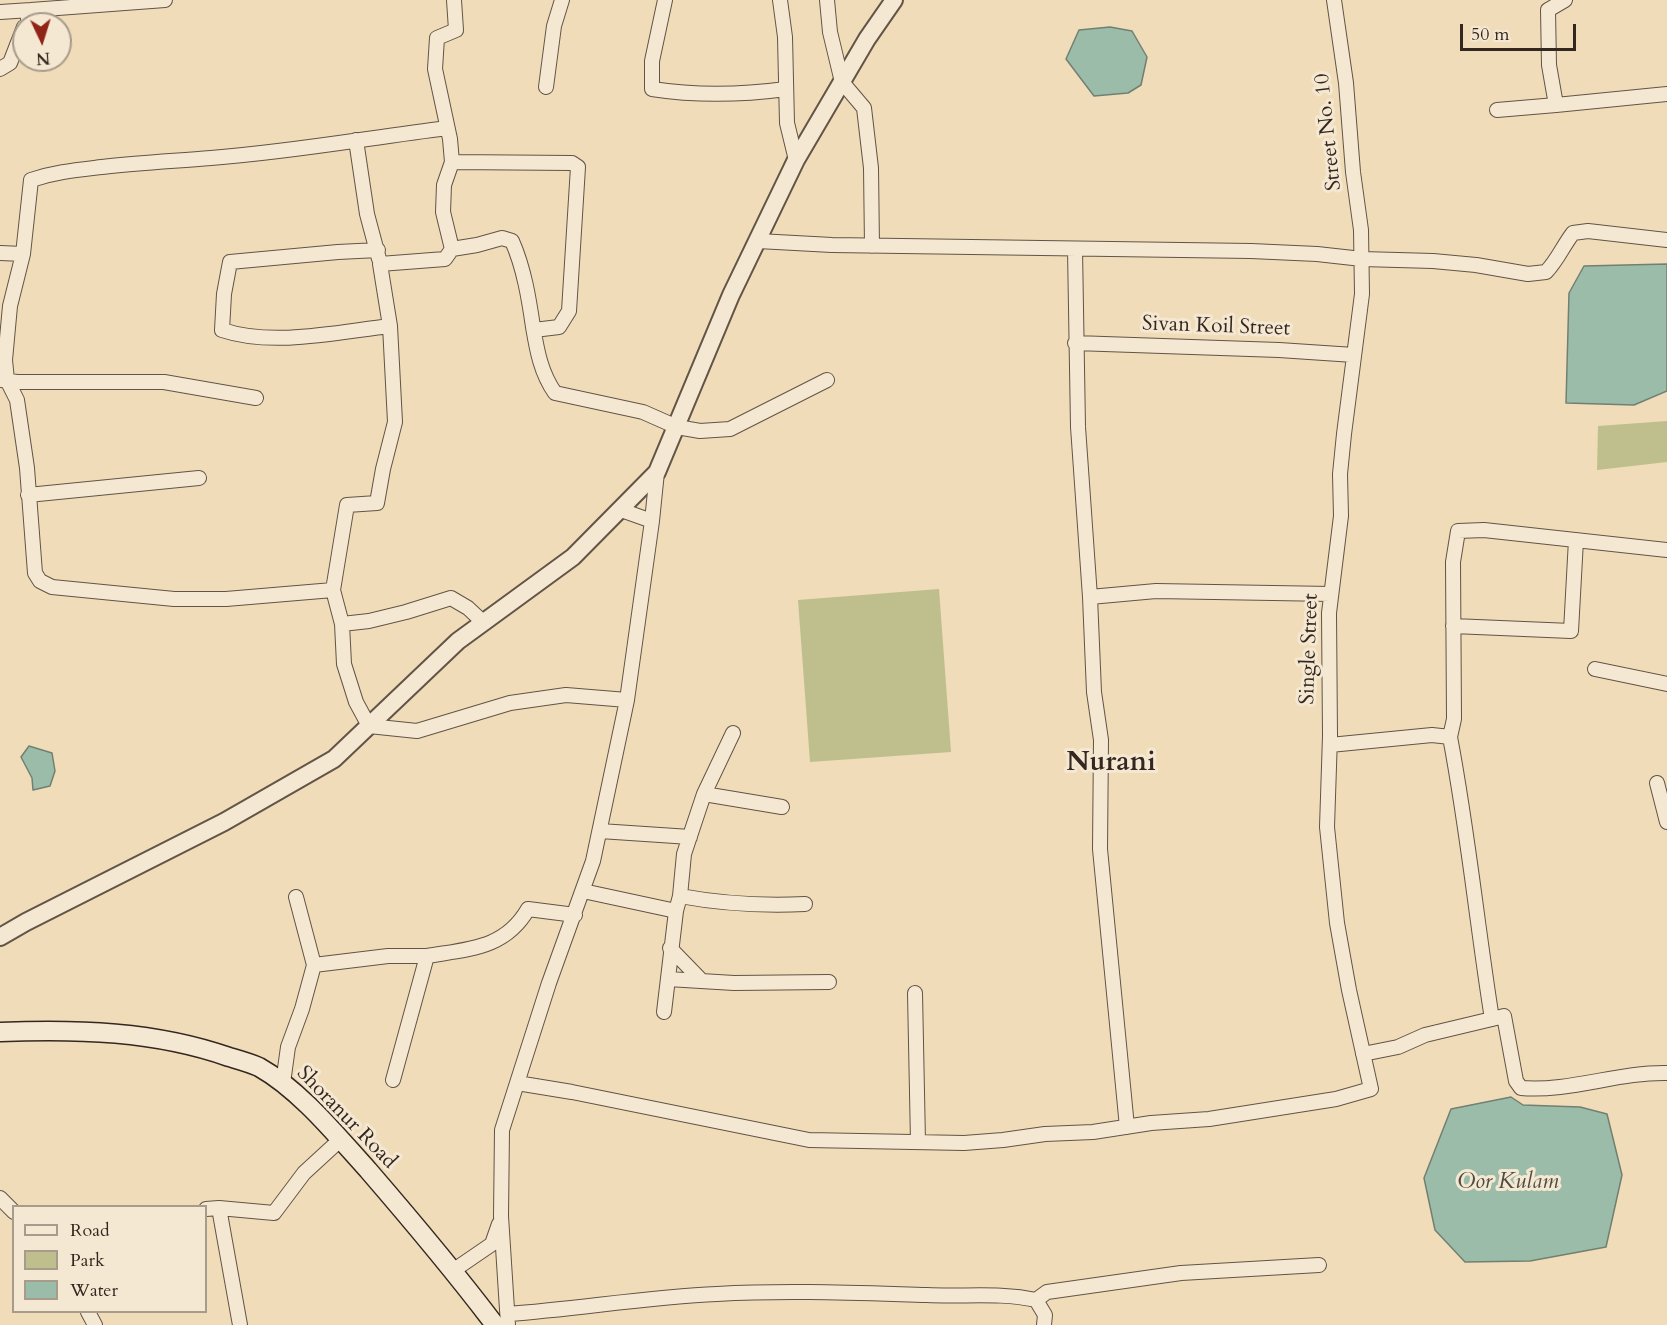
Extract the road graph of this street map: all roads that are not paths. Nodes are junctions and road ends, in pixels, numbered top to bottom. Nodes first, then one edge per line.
1 (165, 0) edge
2 (454, 0) edge
3 (562, 0) edge
4 (665, 0) edge
5 (780, 0) edge
6 (827, 0) edge
7 (894, 0) edge
8 (1334, 0) edge
9 (1565, 0) edge
10 (31, 10) joint
11 (0, 12) edge
12 (12, 58) edge
13 (0, 69) edge
14 (842, 82) junction
15 (546, 87) dead end
16 (786, 89) junction
17 (1667, 94) edge
18 (1556, 105) junction
19 (1497, 110) dead end
20 (447, 128) junction
21 (356, 140) junction
22 (796, 160) junction
23 (452, 162) junction
24 (1667, 240) edge
25 (758, 241) junction
26 (872, 246) junction
27 (452, 249) junction
28 (1076, 249) junction
29 (0, 253) edge
30 (23, 254) junction
31 (379, 257) junction
32 (1362, 259) junction
33 (390, 326) junction
34 (534, 330) junction
35 (1076, 343) junction
36 (1354, 355) junction
37 (4, 380) edge
38 (827, 380) dead end
39 (256, 398) dead end
40 (677, 427) junction
41 (657, 472) junction
42 (199, 478) dead end
43 (28, 495) junction
44 (621, 510) junction
45 (652, 521) junction
46 (1576, 540) junction
47 (1667, 550) edge
48 (333, 590) junction
49 (1331, 594) junction
50 (1090, 597) junction
51 (483, 623) junction
52 (342, 624) junction
53 (1453, 626) junction
54 (1594, 669) dead end
55 (1667, 684) edge
56 (627, 700) junction
57 (369, 726) junction
58 (732, 733) dead end
59 (1450, 738) junction
60 (1330, 745) junction
61 (1657, 783) dead end
62 (704, 794) junction
63 (782, 807) dead end
64 (1667, 822) edge
65 (600, 831) junction
66 (690, 837) junction
67 (584, 891) junction
68 (680, 896) junction
69 (296, 897) dead end
70 (805, 904) dead end
71 (676, 911) junction
72 (575, 915) junction
73 (0, 937) edge
74 (670, 948) junction
75 (427, 956) junction
76 (314, 965) junction
77 (668, 979) junction
78 (702, 981) junction
79 (829, 982) dead end
80 (915, 993) dead end
81 (664, 1012) dead end
82 (1492, 1019) junction
83 (0, 1032) edge
84 (1363, 1054) junction
85 (1667, 1073) edge
86 (393, 1080) dead end
87 (283, 1083) junction
88 (517, 1083) junction
89 (1127, 1127) junction
90 (340, 1139) junction
91 (918, 1143) junction
92 (0, 1198) edge
93 (212, 1208) edge
94 (12, 1210) edge
95 (501, 1216) junction
96 (1319, 1265) dead end
97 (454, 1270) junction
98 (1036, 1300) junction
99 (504, 1321) edge
100 (240, 1325) edge
101 (1044, 1325) edge

1 - 10 street
2 - 20 street
3 - 15 street
4 - 16 street
5 - 16 street
6 - 14 street
7 - 14 street
8 - 32 street, Street No. 10
9 - 18 street
10 - 11 street
12 - 13 street
14 - 22 street
14 - 26 street
16 - 22 street
17 - 18 street
18 - 19 street
20 - 21 street
20 - 23 street
21 - 30 street
21 - 31 street
22 - 25 street
23 - 27 street
23 - 34 street
24 - 32 street
25 - 26 street
25 - 40 street
26 - 28 street
27 - 31 street
27 - 34 street
28 - 32 street
28 - 35 street
29 - 30 street
30 - 37 street
31 - 33 street
31 - 33 street
32 - 36 street, Single Street
33 - 48 street
34 - 40 street
35 - 36 street, Sivan Koil Street
35 - 50 street
36 - 49 street, Single Street
37 - 39 street
37 - 43 street
38 - 40 street
40 - 41 street
41 - 44 street
41 - 45 street
42 - 43 street
43 - 48 street
44 - 45 street
44 - 51 street
45 - 56 street
46 - 47 street
46 - 53 street
46 - 53 street
48 - 52 street
49 - 50 street
49 - 60 street, Single Street
50 - 89 street
51 - 52 street
51 - 57 street
52 - 57 street
53 - 59 street
54 - 55 street
56 - 57 street
56 - 65 street
57 - 73 street
58 - 62 street
59 - 60 street
59 - 82 street
60 - 84 street, Single Street
61 - 64 street
62 - 63 street
62 - 66 street
65 - 66 street
65 - 67 street
66 - 68 street
67 - 71 street
67 - 72 street
68 - 70 street
68 - 71 street
69 - 76 street
71 - 74 street
72 - 75 street
72 - 88 street
74 - 77 street
74 - 78 street
75 - 76 street
75 - 86 street
76 - 87 street
77 - 78 street
77 - 81 street
78 - 79 street
80 - 91 street
82 - 84 street
82 - 85 street
83 - 87 main road, Shoranur Road
84 - 89 street, Single Street
87 - 90 main road, Shoranur Road
88 - 91 street
88 - 95 street
89 - 91 street
90 - 93 street
90 - 97 main road, Shoranur Road
92 - 94 street
93 - 100 street
95 - 97 street
95 - 99 street
96 - 98 street
97 - 99 main road, Shoranur Road
98 - 99 street
98 - 101 street

